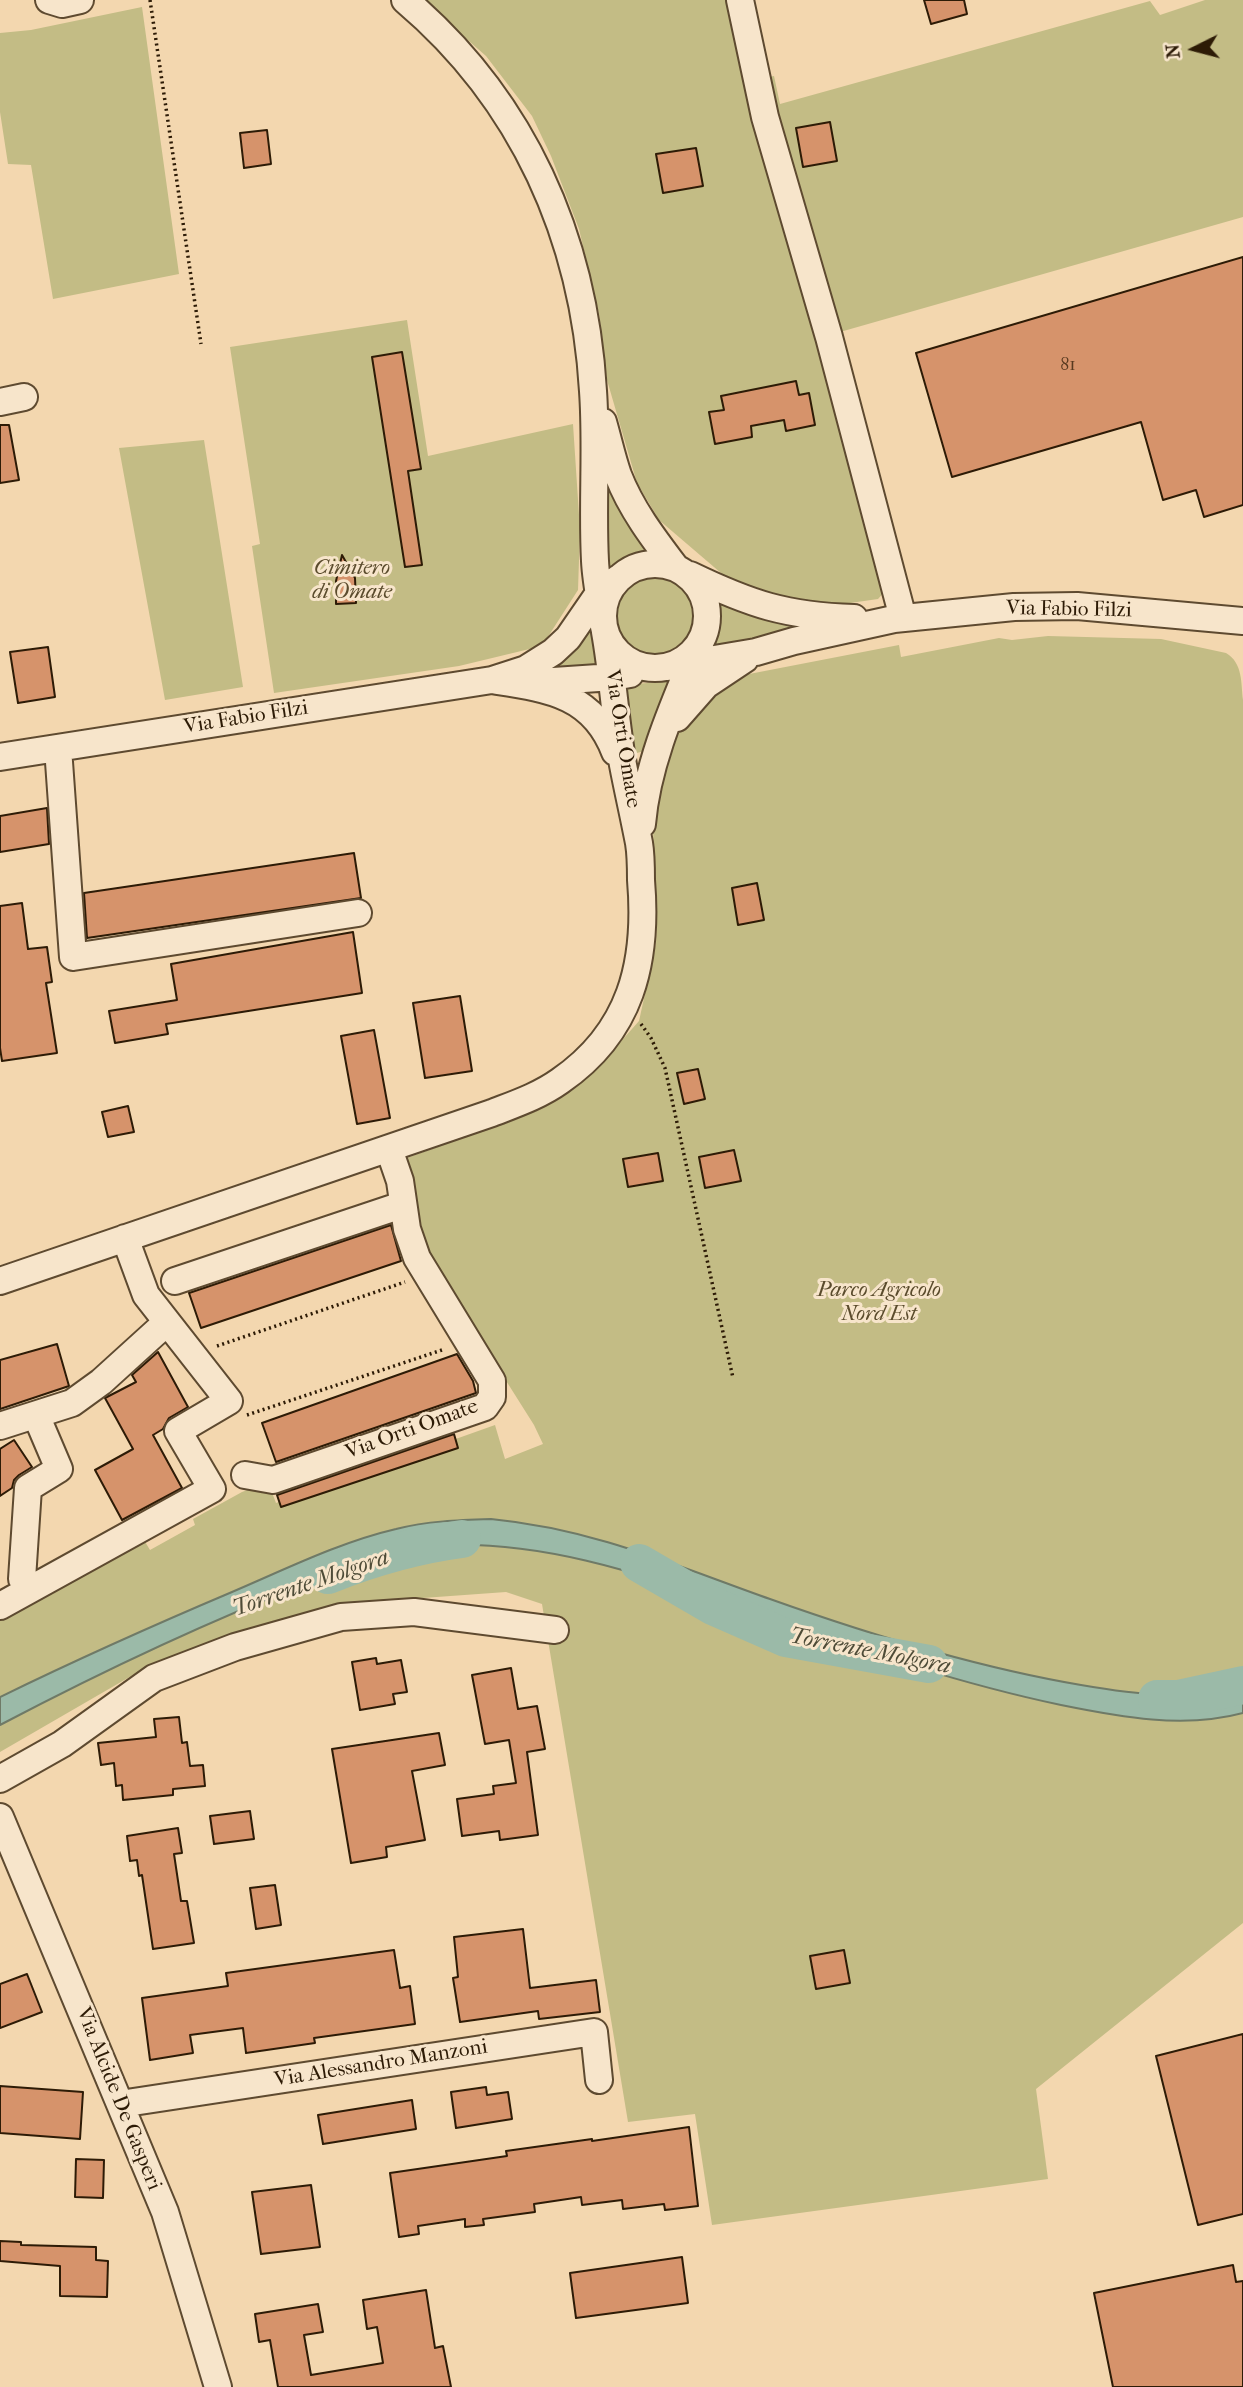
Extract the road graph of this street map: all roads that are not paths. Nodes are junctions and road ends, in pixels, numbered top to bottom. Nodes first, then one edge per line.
1 (49, 0) edge
2 (80, 0) edge
3 (405, 0) edge
4 (740, 0) edge
5 (593, 390) junction
6 (680, 570) junction
7 (606, 606) junction
8 (899, 619) junction
9 (1243, 621) edge
10 (756, 652) junction
11 (679, 660) junction
12 (613, 677) junction
13 (503, 682) junction
14 (660, 743) junction
15 (58, 748) junction
16 (0, 757) edge
17 (628, 788) junction
18 (639, 846) junction
19 (358, 914) dead end
20 (389, 1149) junction
21 (402, 1205) junction
22 (125, 1238) junction
23 (0, 1281) edge
24 (175, 1281) dead end
25 (166, 1323) junction
26 (36, 1415) junction
27 (0, 1426) edge
28 (245, 1475) dead end
29 (29, 1590) junction
30 (0, 1606) edge
31 (555, 1630) dead end
32 (0, 1779) edge
33 (0, 1817) edge
34 (599, 2080) dead end
35 (120, 2104) junction
36 (218, 2387) edge

1 - 2 street
3 - 5 street
4 - 8 street
5 - 6 street
5 - 7 street, Via Orti Omate
6 - 7 street
6 - 8 street, Via Fabio Filzi
6 - 11 street
7 - 11 street
7 - 12 street, Via Orti Omate
7 - 13 street, Via Fabio Filzi
8 - 9 street, Via Fabio Filzi
8 - 10 street, Via Fabio Filzi
10 - 11 street, Via Fabio Filzi
10 - 14 street, Via Orti Omate
11 - 12 street, Via Fabio Filzi
11 - 14 street, Via Orti Omate
12 - 13 street, Via Fabio Filzi
12 - 17 street, Via Orti Omate
13 - 15 street, Via Fabio Filzi
13 - 17 street, Via Fabio Filzi
14 - 18 street, Via Orti Omate
15 - 16 street, Via Fabio Filzi
15 - 19 street
17 - 18 street, Via Orti Omate
18 - 20 street, Via Orti Omate
20 - 21 street, Via Orti Omate
20 - 22 street, Via Orti Omate
21 - 24 street
21 - 28 street, Via Orti Omate
22 - 23 street, Via Orti Omate
22 - 25 street
25 - 26 street
25 - 29 street
26 - 27 street
26 - 29 street
29 - 30 street
31 - 32 street
33 - 35 street, Via Alcide De Gasperi
34 - 35 street, Via Alessandro Manzoni
35 - 36 street, Via Alcide De Gasperi

